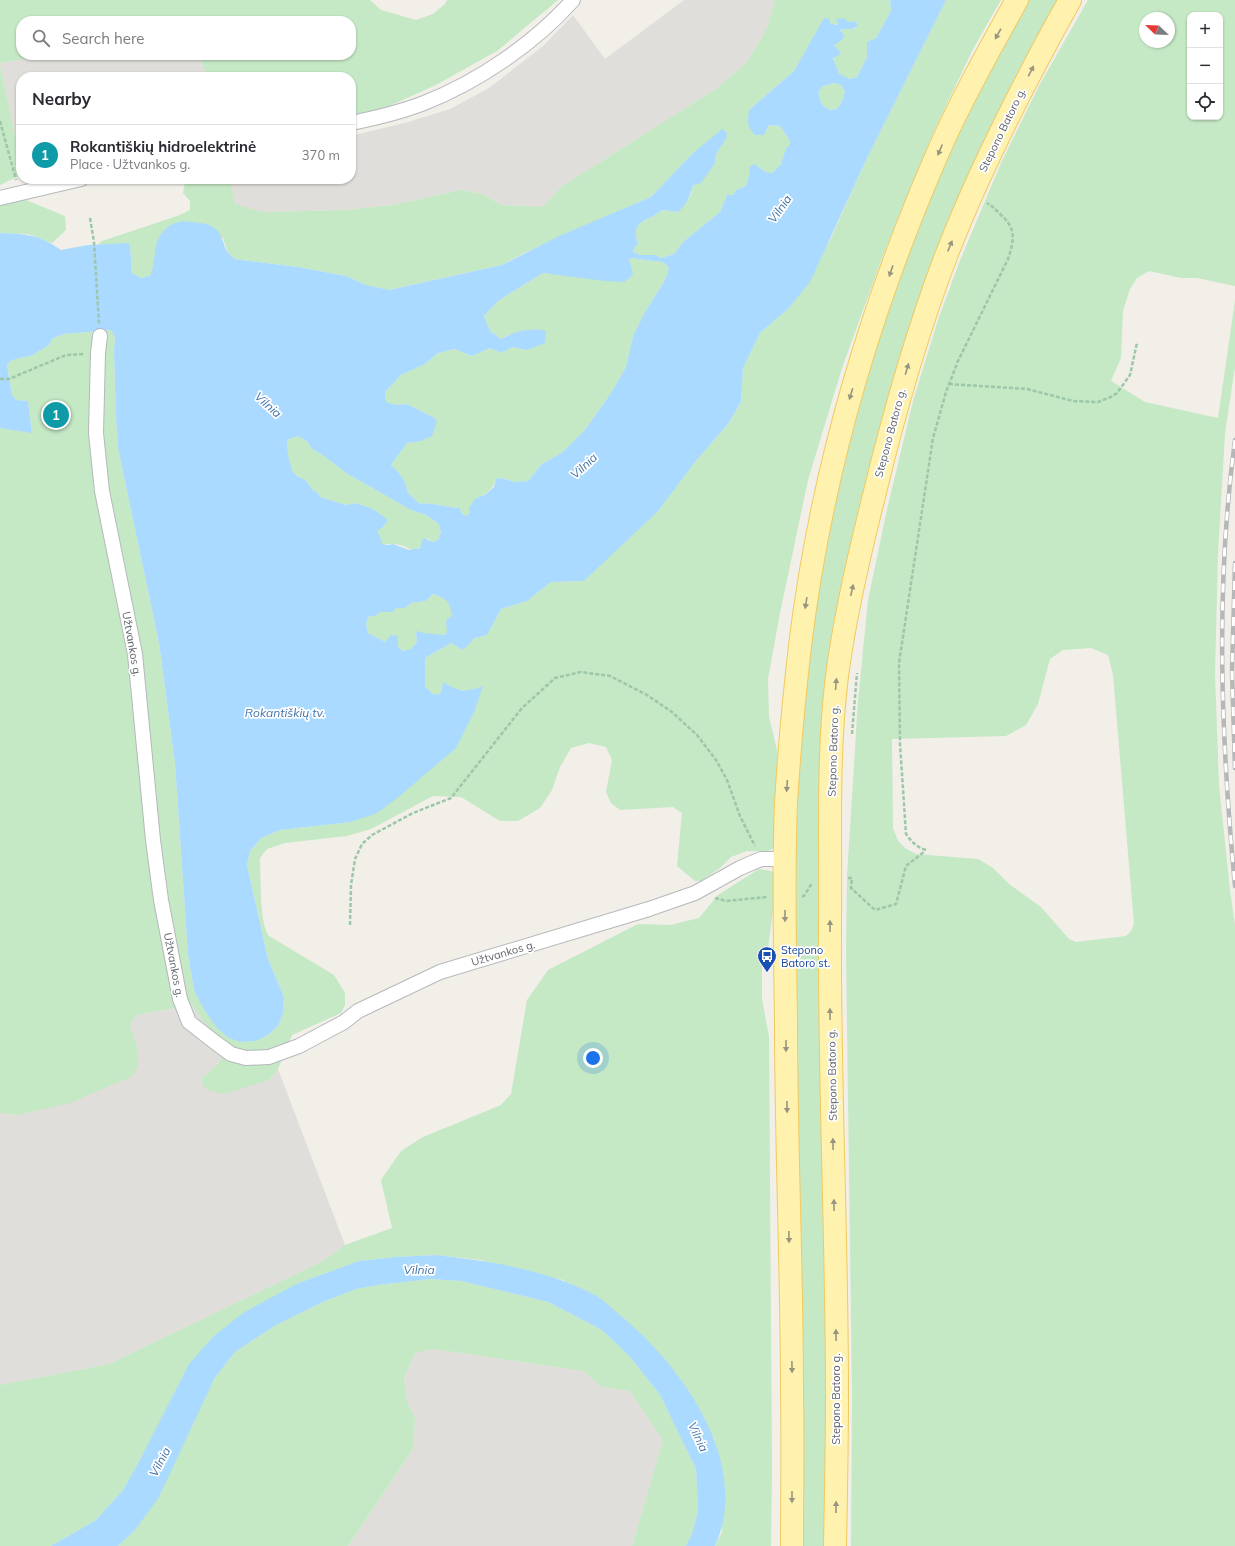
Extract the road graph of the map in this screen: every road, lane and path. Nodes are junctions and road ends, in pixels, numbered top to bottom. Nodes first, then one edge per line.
1 (573, 0) edge
2 (1017, 0) edge
3 (1070, 0) edge
4 (0, 121) edge
5 (356, 122) edge
6 (16, 179) edge
7 (17, 184) edge
8 (61, 184) edge
9 (20, 194) junction
10 (0, 198) edge
11 (981, 200) dead end
12 (90, 218) dead end
13 (100, 336) joint
14 (1137, 343) dead end
15 (98, 353) junction
16 (0, 378) edge
17 (949, 384) junction
18 (858, 667) dead end
19 (852, 737) dead end
20 (761, 859) junction
21 (785, 859) junction
22 (852, 878) dead end
23 (695, 893) junction
24 (785, 896) junction
25 (350, 925) dead end
26 (792, 1546) edge
27 (835, 1546) edge

1 - 5 street
2 -> 21 main road
27 -> 3 main road, Stepono Batoro g.
4 - 6 path
7 - 9 path
8 - 9 street
9 - 10 street
11 - 17 path
12 - 13 path
13 - 15 street, Užtvankos g.
14 - 17 path
15 - 16 path
15 - 23 street, Užtvankos g.
17 - 22 path
18 - 19 path
20 - 21 street, Užtvankos g.
20 - 23 street, Užtvankos g.
20 - 25 path
21 - 24 main road
23 - 24 path
24 -> 26 main road

